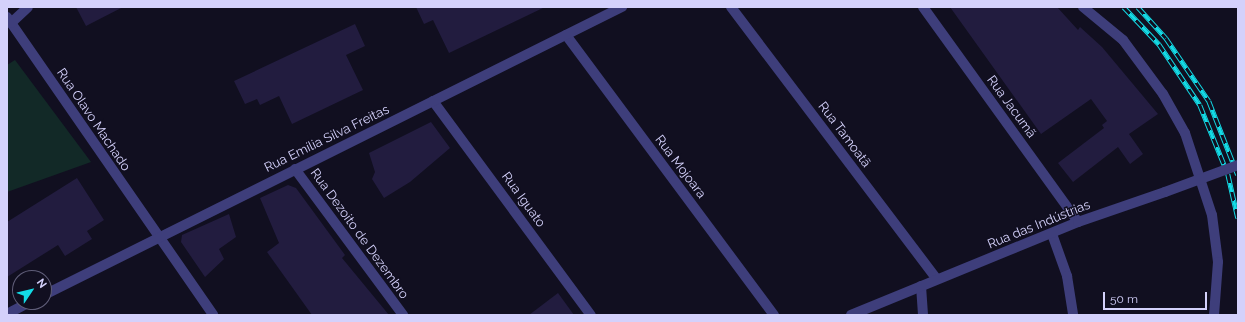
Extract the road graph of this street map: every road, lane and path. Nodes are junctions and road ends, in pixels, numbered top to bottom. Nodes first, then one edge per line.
1 (28, 7) edge
2 (622, 7) edge
3 (731, 7) edge
4 (923, 7) edge
5 (1083, 7) edge
6 (9, 20) edge
7 (566, 35) junction
8 (433, 101) junction
9 (1238, 165) edge
10 (295, 169) junction
11 (1078, 222) junction
12 (1052, 234) junction
13 (157, 238) junction
14 (937, 279) junction
15 (921, 286) junction
16 (52, 291) edge
17 (22, 311) edge
18 (7, 314) edge
19 (213, 315) edge
20 (403, 315) edge
21 (591, 315) edge
22 (774, 315) edge
23 (851, 315) edge
24 (923, 315) edge
25 (1073, 315) edge
26 (1214, 315) edge

1 - 6 street
2 - 7 street, Rua Emília Silva Freitas
3 - 14 street, Rua Tamoatã
4 - 11 street, Rua Jacumã
5 - 26 street
6 - 13 street, Rua Olavo Machado
7 - 8 street, Rua Emília Silva Freitas
7 - 22 street, Rua Mojoara
8 - 10 street, Rua Emília Silva Freitas
8 - 21 street, Rua Iguato
9 - 11 street, Rua das Indústrias, bridge
10 - 13 street, Rua Emília Silva Freitas
10 - 20 street, Rua Dezoito de Dezembro
11 - 12 street, Rua das Indústrias
12 - 14 street, Rua das Indústrias
12 - 25 street
13 - 16 street, Rua Emília Silva Freitas
13 - 19 street, Rua Olavo Machado
14 - 15 street, Rua das Indústrias
15 - 23 street, Rua das Indústrias
15 - 24 street
17 - 18 street

